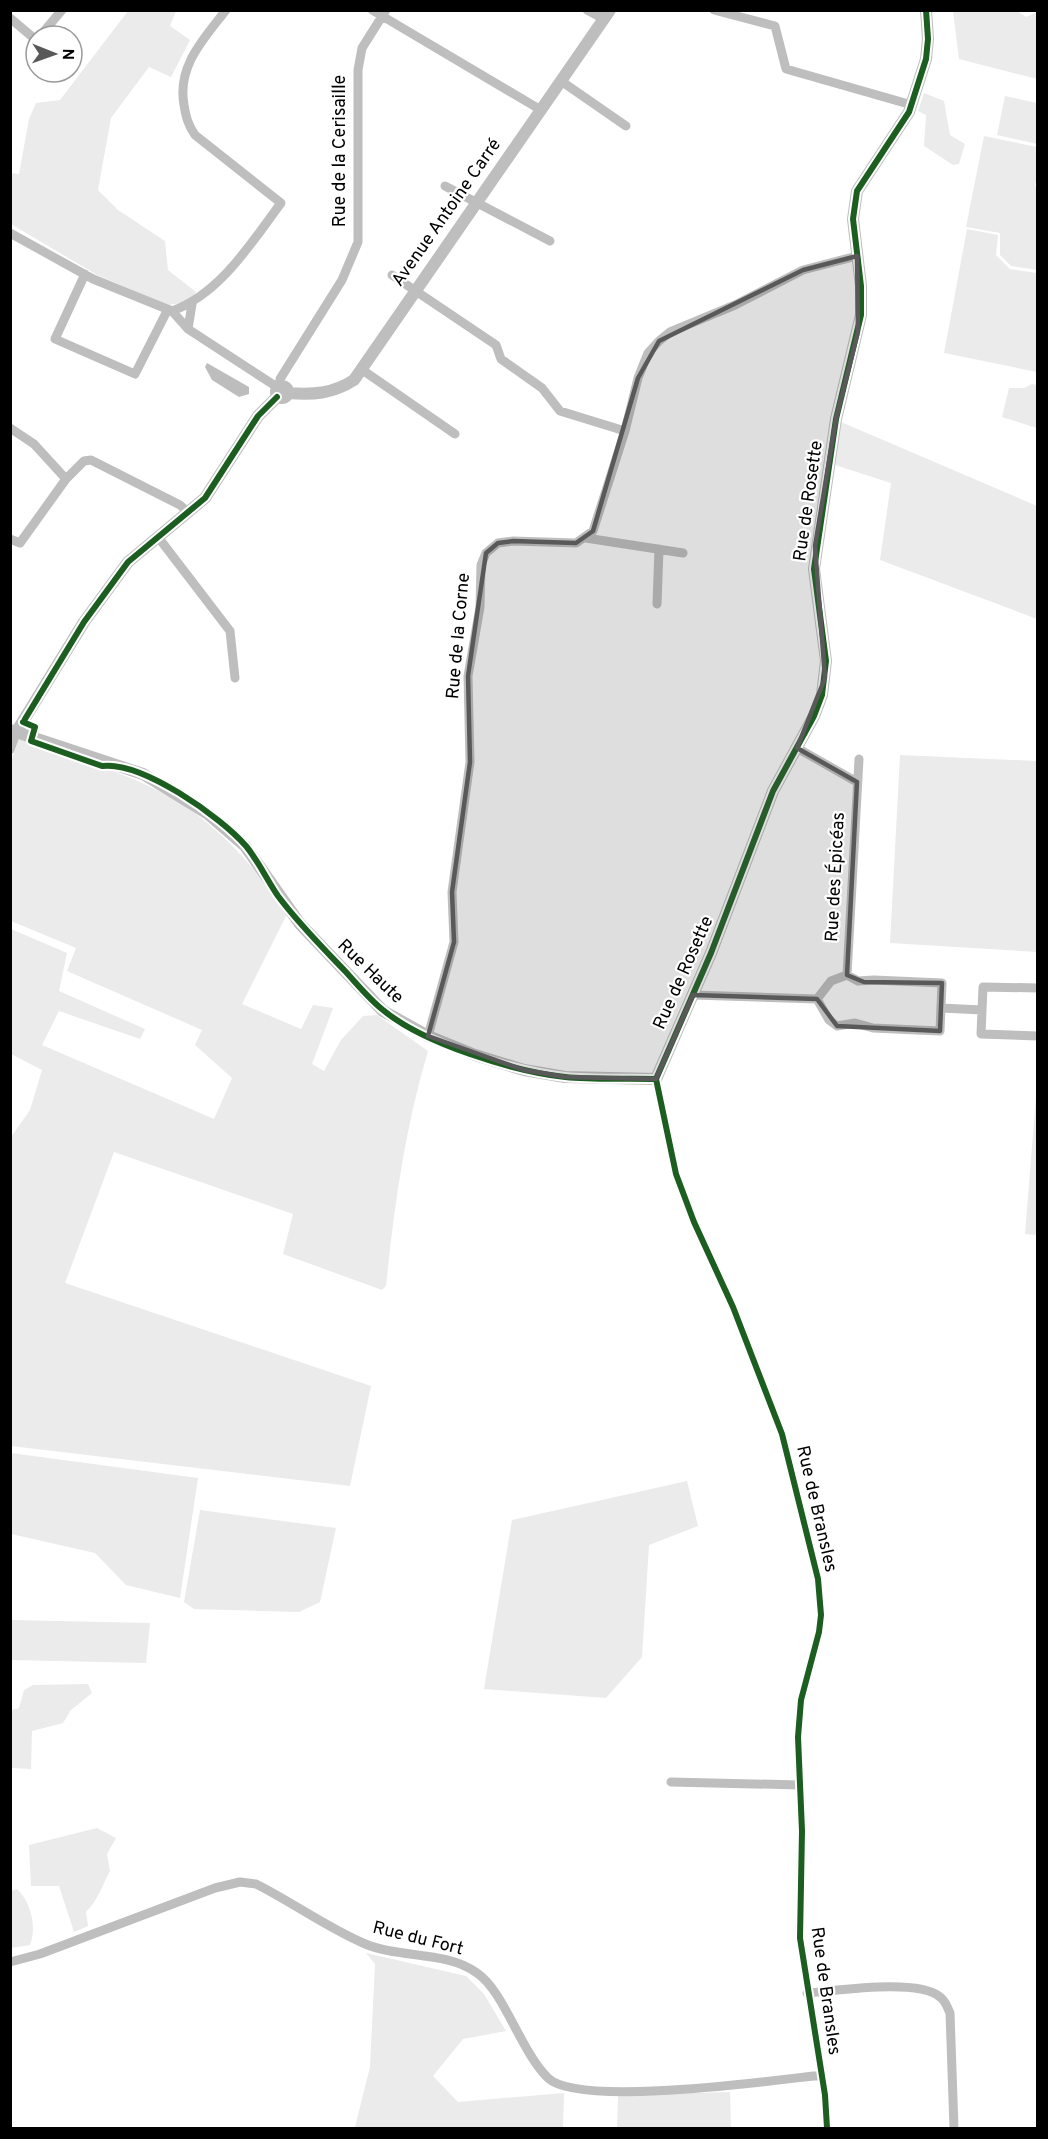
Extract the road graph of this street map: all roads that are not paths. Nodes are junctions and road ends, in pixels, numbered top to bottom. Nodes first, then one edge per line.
1 (62, 10) edge
2 (226, 10) edge
3 (372, 10) edge
4 (587, 10) edge
5 (714, 10) edge
6 (926, 10) edge
7 (384, 14) edge
8 (607, 15) edge
9 (10, 18) edge
10 (50, 24) edge
11 (24, 30) edge
12 (561, 81) junction
13 (912, 105) junction
14 (541, 110) junction
15 (626, 126) dead end
16 (445, 186) dead end
17 (476, 203) junction
18 (10, 233) edge
19 (550, 241) dead end
20 (857, 256) junction
21 (85, 274) junction
22 (392, 275) dead end
23 (415, 291) junction
24 (192, 304) junction
25 (170, 310) junction
26 (188, 329) junction
27 (361, 369) junction
28 (281, 391) junction
29 (10, 428) edge
30 (625, 431) junction
31 (455, 434) dead end
32 (66, 479) junction
33 (189, 513) junction
34 (158, 537) junction
35 (586, 538) junction
36 (10, 539) edge
37 (659, 549) junction
38 (683, 553) dead end
39 (657, 604) dead end
40 (235, 678) dead end
41 (14, 730) edge
42 (797, 748) junction
43 (10, 750) edge
44 (859, 759) dead end
45 (857, 782) junction
46 (847, 975) junction
47 (1038, 988) edge
48 (693, 995) junction
49 (817, 999) junction
50 (941, 1008) junction
51 (982, 1010) junction
52 (428, 1036) junction
53 (1038, 1036) edge
54 (656, 1079) junction
55 (670, 1782) dead end
56 (800, 1785) junction
57 (10, 1962) edge
58 (807, 1993) junction
59 (822, 2075) junction
60 (827, 2128) edge
61 (954, 2128) edge

1 - 10 street
2 - 24 street
3 - 7 street
4 - 8 street
5 - 13 street
6 - 13 street, Rue de Rosette
7 - 14 street
7 - 28 street, Rue de la Cerisaille
8 - 12 street, Avenue Antoine Carré
9 - 11 street
12 - 14 street, Avenue Antoine Carré
12 - 15 street
13 - 20 street, Rue de Rosette
14 - 17 street, Avenue Antoine Carré
16 - 17 street
17 - 19 street
17 - 23 street, Avenue Antoine Carré
18 - 21 street
20 - 30 street
20 - 42 street, Rue de Rosette
21 - 25 street
21 - 25 street
22 - 23 street
23 - 27 street, Avenue Antoine Carré
23 - 30 street
24 - 25 street
24 - 26 street
25 - 26 street
26 - 28 street
27 - 28 street, Avenue Antoine Carré
27 - 31 street
28 - 33 street, Rue de la Cerisaille
29 - 32 street
30 - 35 street
32 - 33 street
32 - 36 street
33 - 34 street, Rue de la Cerisaille
34 - 40 street
34 - 41 street, Rue de la Cerisaille
35 - 37 street, Rue de la Corne
35 - 52 street, Rue de la Corne
37 - 38 street, Rue de la Corne
37 - 39 street
41 - 43 street
41 - 52 street, Rue Haute
42 - 45 street
42 - 48 street, Rue de Rosette
44 - 45 street, Rue des Épicéas
45 - 46 street, Rue des Épicéas
46 - 49 street
46 - 50 street
47 - 51 street
48 - 49 street
48 - 54 street, Rue de Rosette
49 - 50 street
50 - 51 street
51 - 53 street
52 - 54 street, Rue Haute
54 - 56 street, Rue de Bransles
55 - 56 street
56 - 58 street, Rue de Bransles
57 - 59 street, Rue du Fort
58 - 59 street, Rue de Bransles
58 - 61 street
59 - 60 street, Rue de Bransles

